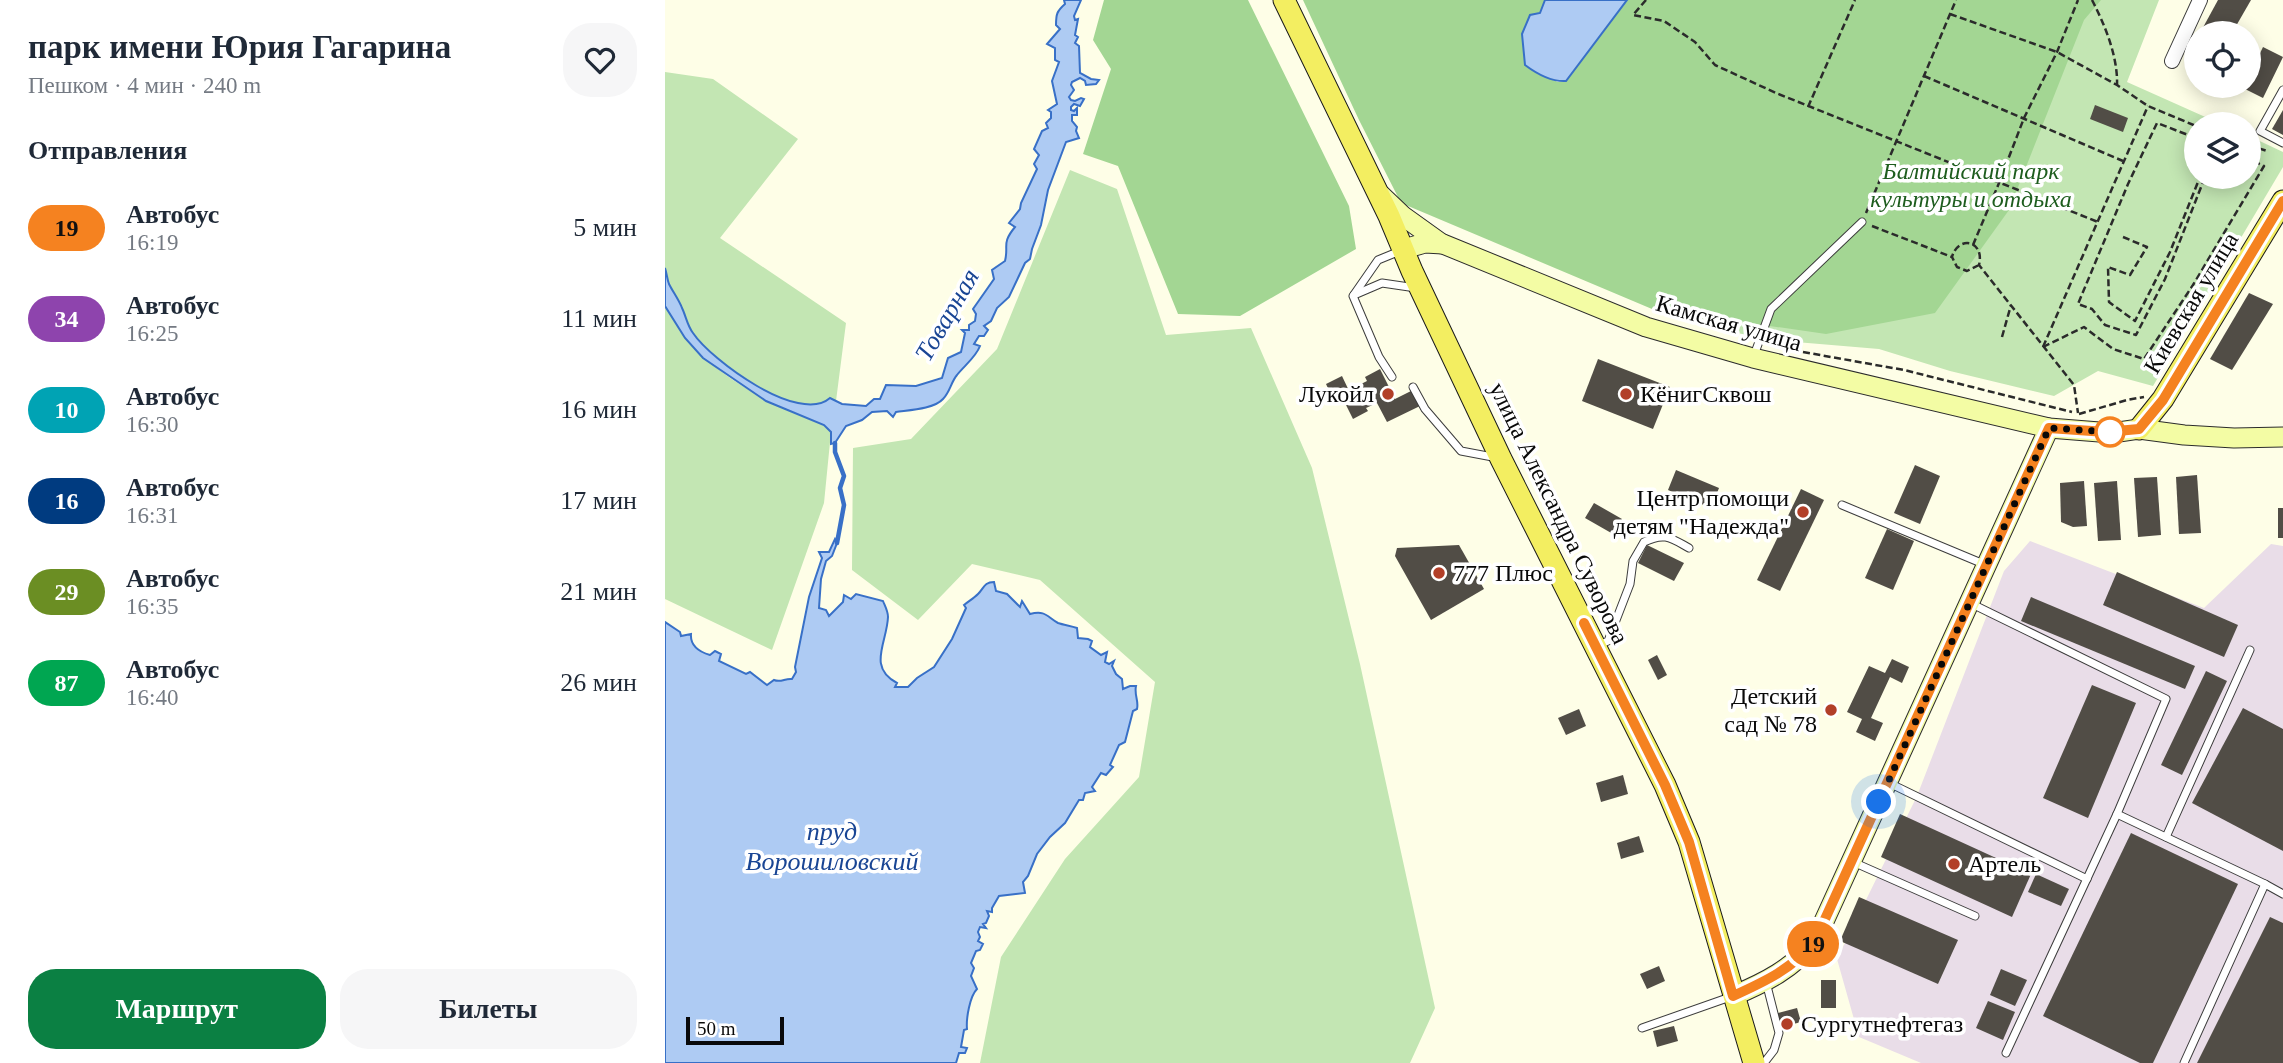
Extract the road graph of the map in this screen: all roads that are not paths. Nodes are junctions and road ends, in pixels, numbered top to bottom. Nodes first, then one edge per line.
1 (1284, 0) edge
2 (2200, 0) edge
3 (2172, 61) dead end
4 (2283, 90) edge
5 (2283, 143) edge
6 (1377, 192) junction
7 (2283, 201) edge
8 (1862, 222) road end
9 (1443, 244) junction
10 (1404, 249) junction
11 (1420, 289) junction
12 (1353, 296) junction
13 (1753, 358) junction
14 (1392, 377) dead end
15 (1413, 387) dead end
16 (2049, 428) junction
17 (2139, 429) junction
18 (2283, 437) edge
19 (1501, 459) junction
20 (1842, 505) dead end
21 (1689, 548) dead end
22 (1987, 566) junction
23 (1971, 603) junction
24 (1596, 647) junction
25 (2250, 650) dead end
26 (1889, 783) junction
27 (2117, 814) junction
28 (2166, 837) junction
29 (1853, 862) junction
30 (2087, 879) junction
31 (2265, 884) junction
32 (2283, 894) edge
33 (1975, 916) dead end
34 (1766, 981) junction
35 (1733, 996) junction
36 (1642, 1028) dead end
37 (2006, 1053) dead end
38 (1754, 1063) edge
39 (1764, 1063) edge
40 (2184, 1063) edge

1 - 6 main road, улица Александра Суворова
2 - 3 street
4 - 5 lane
6 - 9 main road
6 - 10 main road, улица Александра Суворова
7 - 17 main road, Киевская улица
8 - 13 lane
9 - 10 main road, Камская улица
9 - 13 main road, Камская улица
10 - 11 main road, улица Александра Суворова
10 - 12 lane
11 - 12 lane
11 - 19 main road, улица Александра Суворова
12 - 14 lane
13 - 16 main road, Камская улица
15 - 19 lane
16 - 17 main road, Камская улица
16 - 22 main road
17 - 18 main road, Камская улица
19 - 24 main road, улица Александра Суворова
20 - 22 lane
21 - 24 lane
22 - 23 main road
23 - 26 main road
23 - 27 lane
24 - 35 main road, улица Александра Суворова
25 - 28 lane
26 - 29 main road
26 - 30 lane
27 - 28 lane
27 - 30 lane
28 - 31 lane
29 - 33 lane
29 - 34 main road
30 - 37 lane
31 - 32 lane
31 - 40 lane
34 - 35 main road
34 - 39 lane
35 - 36 lane
35 - 38 main road, улица Александра Суворова

